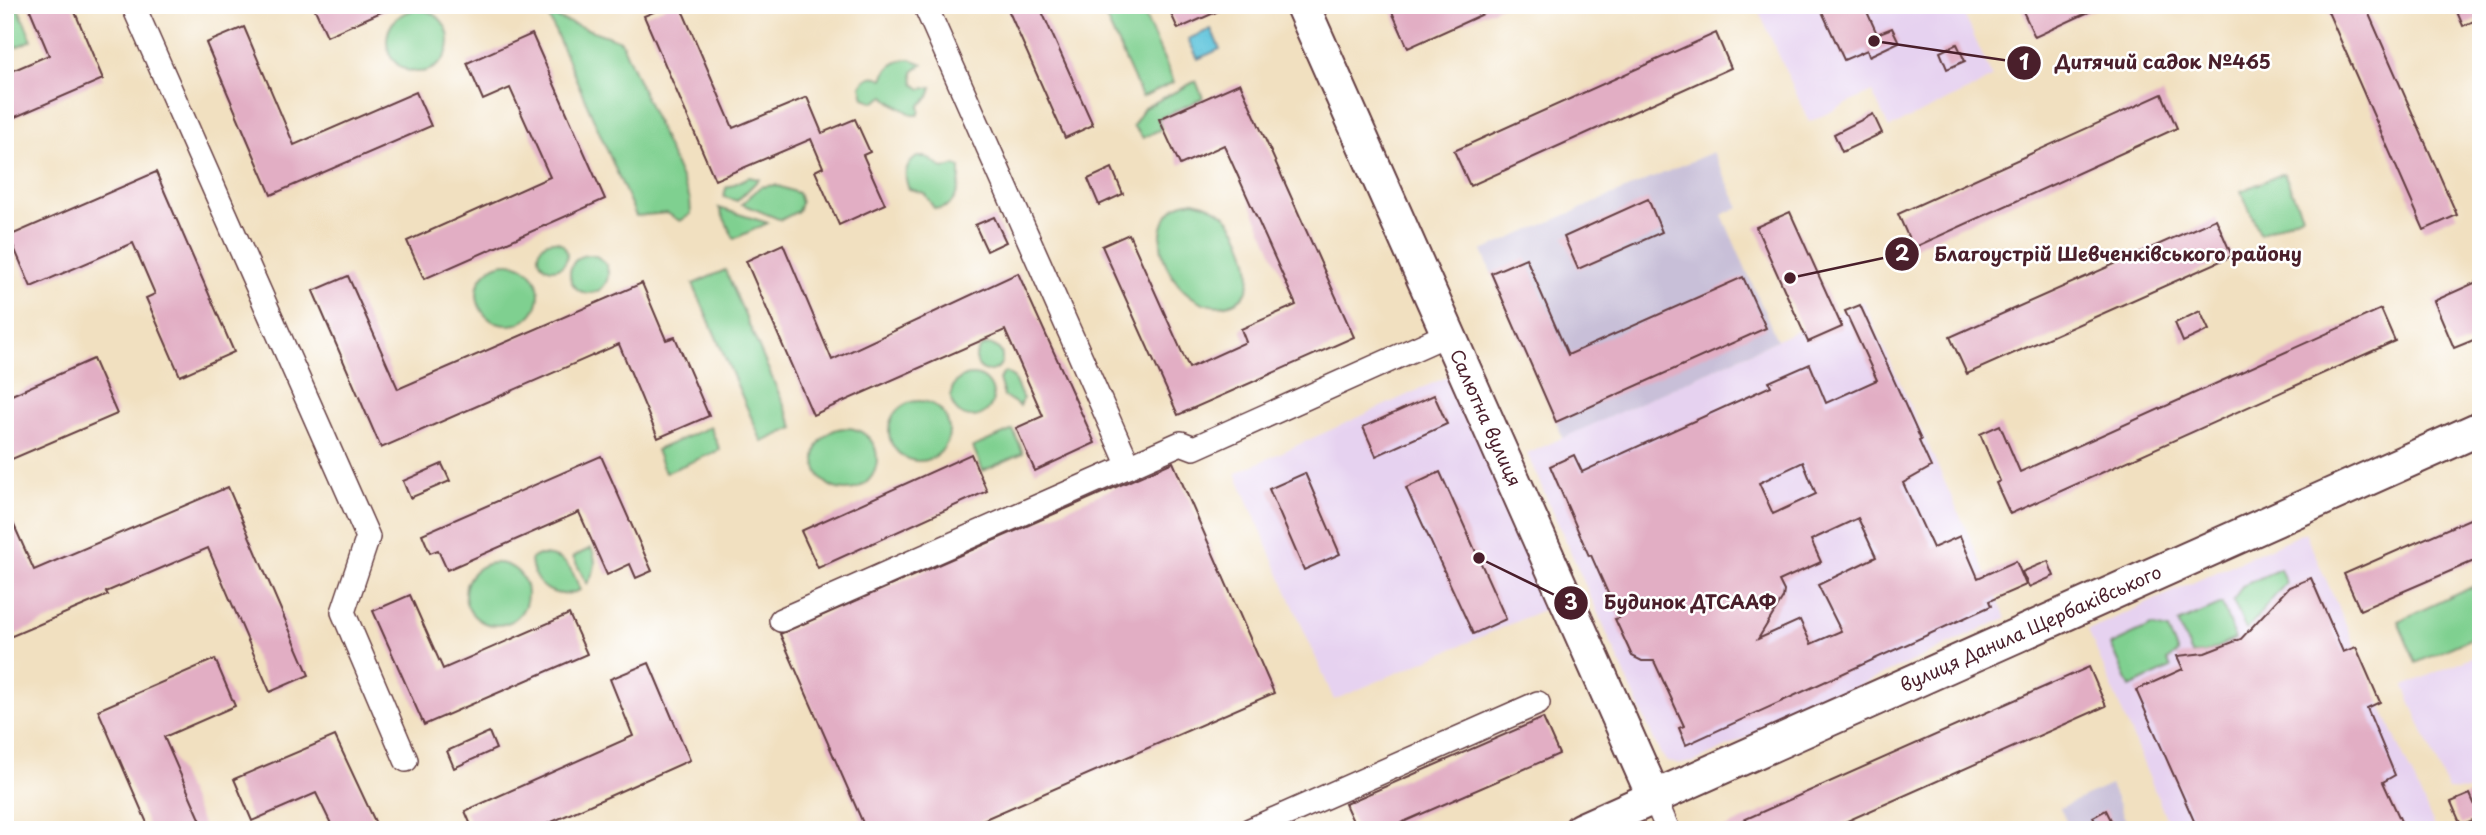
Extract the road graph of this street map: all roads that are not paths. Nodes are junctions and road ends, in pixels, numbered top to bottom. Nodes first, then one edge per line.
1 (133, 5) edge
2 (925, 5) edge
3 (1302, 5) edge
4 (1448, 334) junction
5 (2481, 428) edge
6 (1129, 466) junction
7 (780, 620) dead end
8 (1538, 703) dead end
9 (406, 760) dead end
10 (1654, 797) junction
11 (1250, 830) edge
12 (1581, 830) edge
13 (1668, 830) edge

1 - 9 street
2 - 6 street
3 - 4 main road, Салютна вулиця
4 - 6 street
4 - 10 main road, Салютна вулиця
5 - 10 main road, вулиця Данила Щербаківського
6 - 7 street
8 - 11 street
10 - 12 main road, вулиця Данила Щербаківського
10 - 13 street, Салютна вулиця

